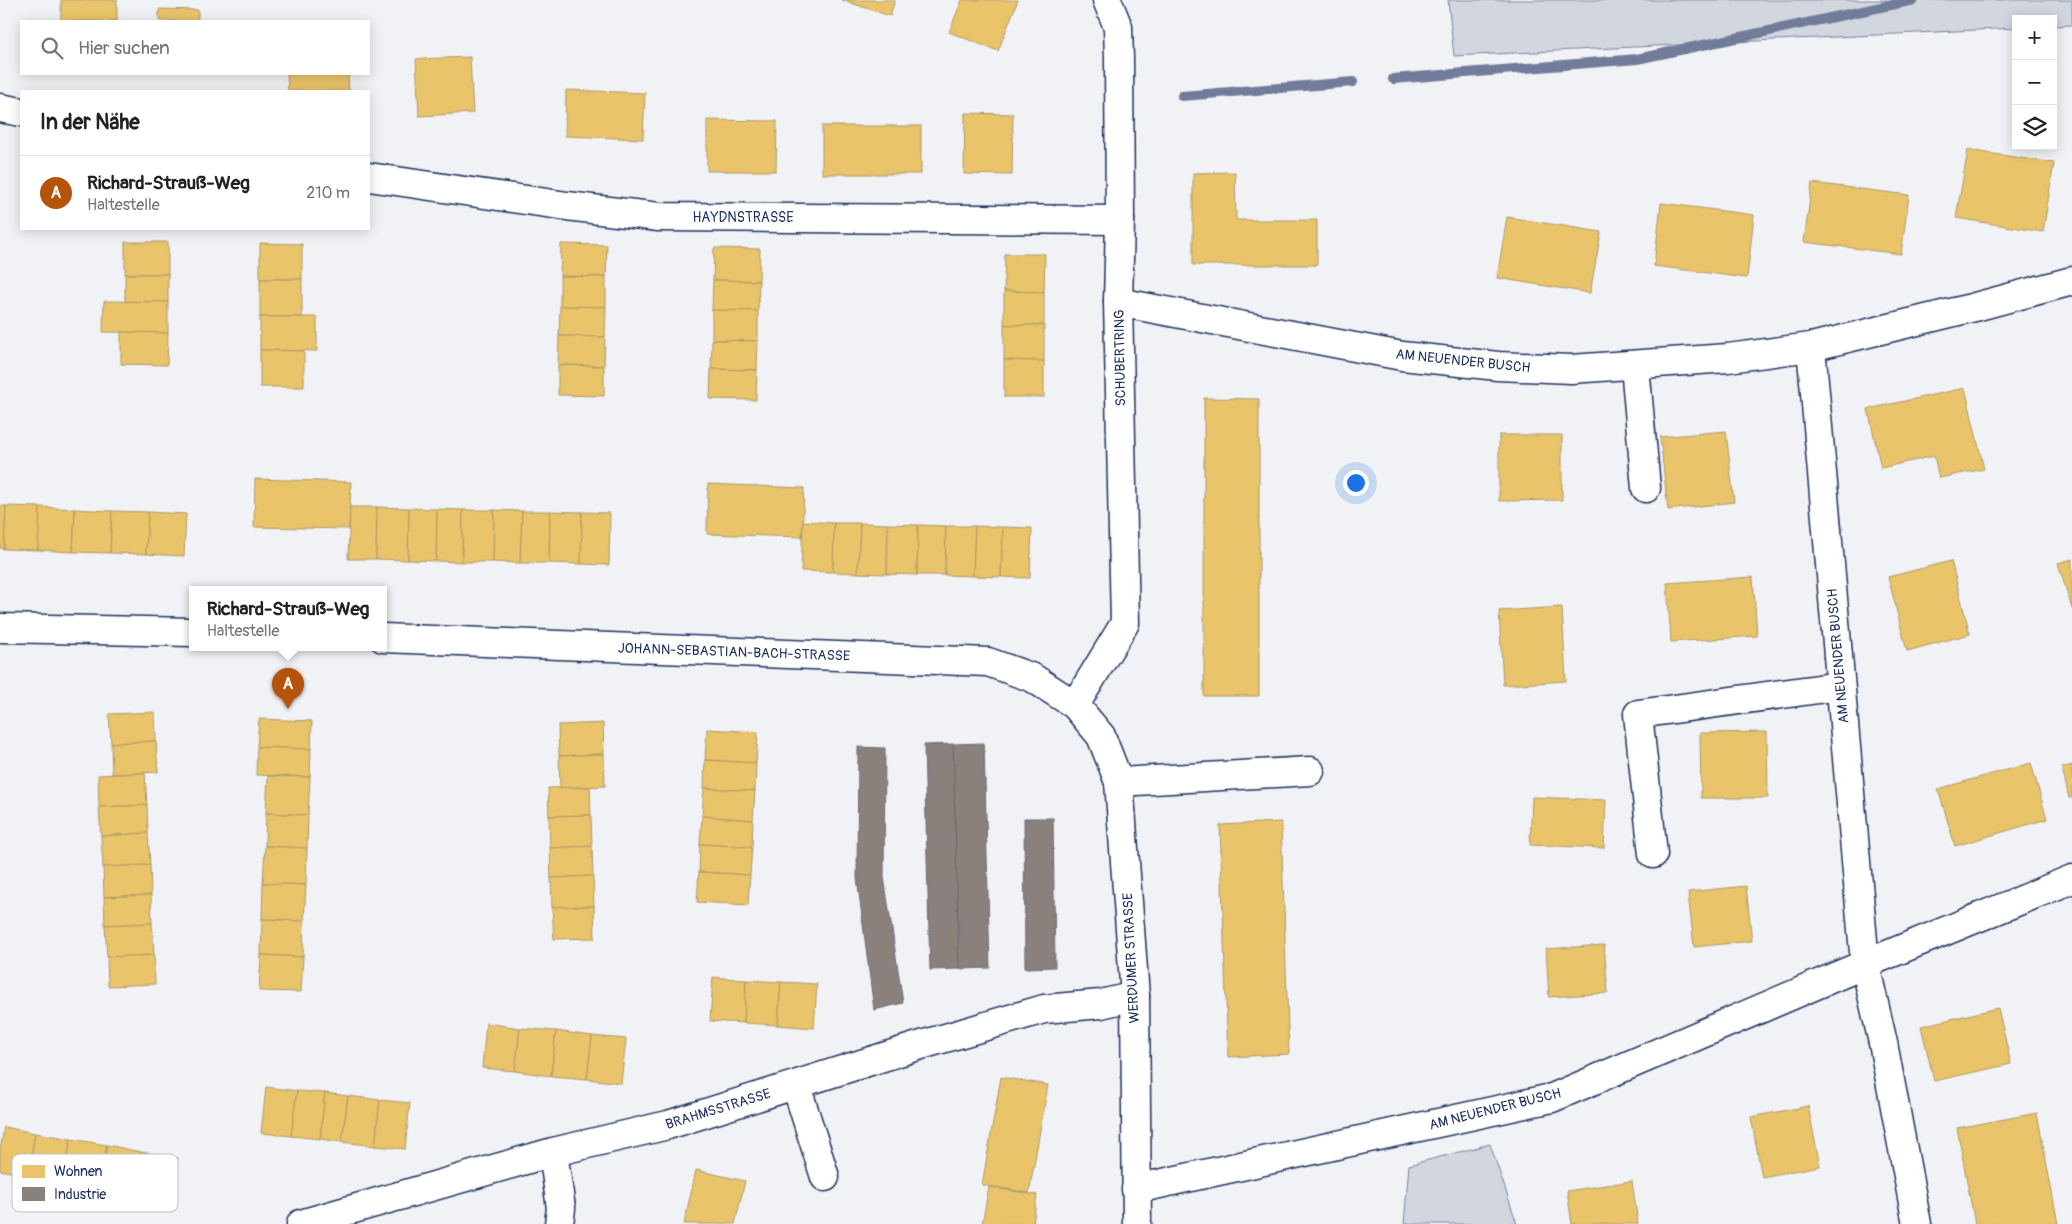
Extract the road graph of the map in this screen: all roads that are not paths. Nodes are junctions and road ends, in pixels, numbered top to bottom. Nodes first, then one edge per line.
1 (1107, 0) edge
2 (0, 108) edge
3 (20, 112) edge
4 (370, 177) edge
5 (1120, 220) junction
6 (2072, 281) edge
7 (1118, 302) junction
8 (1811, 347) junction
9 (1635, 366) junction
10 (1646, 488) dead end
11 (0, 628) edge
12 (189, 632) edge
13 (387, 638) edge
14 (1840, 686) junction
15 (1075, 705) junction
16 (1310, 771) dead end
17 (1119, 782) junction
18 (1653, 854) dead end
19 (2072, 879) edge
20 (1865, 964) junction
21 (1134, 996) junction
22 (796, 1085) junction
23 (553, 1152) junction
24 (825, 1177) dead end
25 (1136, 1189) junction
26 (301, 1224) edge
27 (560, 1224) edge
28 (1137, 1224) edge
29 (1917, 1224) edge

1 - 5 street, SCHUBERTRING
2 - 3 street
4 - 5 street, HAYDNSTRASSE
5 - 7 street, SCHUBERTRING
6 - 8 street, AM NEUENDER BUSCH
7 - 9 street, AM NEUENDER BUSCH
7 - 15 street, SCHUBERTRING
8 - 9 street, AM NEUENDER BUSCH
8 - 14 street, AM NEUENDER BUSCH
9 - 10 street
11 - 12 street
13 - 15 street, JOHANN-SEBASTIAN-BACH-STRASSE
14 - 18 street
14 - 20 street, AM NEUENDER BUSCH
15 - 17 street, WERDUMER STRASSE
16 - 17 street
17 - 21 street, WERDUMER STRASSE
19 - 20 street, AM NEUENDER BUSCH
20 - 25 street, AM NEUENDER BUSCH
20 - 29 street
21 - 22 street, BRAHMSSTRASSE
21 - 25 street, WERDUMER STRASSE
22 - 23 street, BRAHMSSTRASSE
22 - 24 street
23 - 26 street, BRAHMSSTRASSE
23 - 27 street
25 - 28 street, WERDUMER STRASSE

